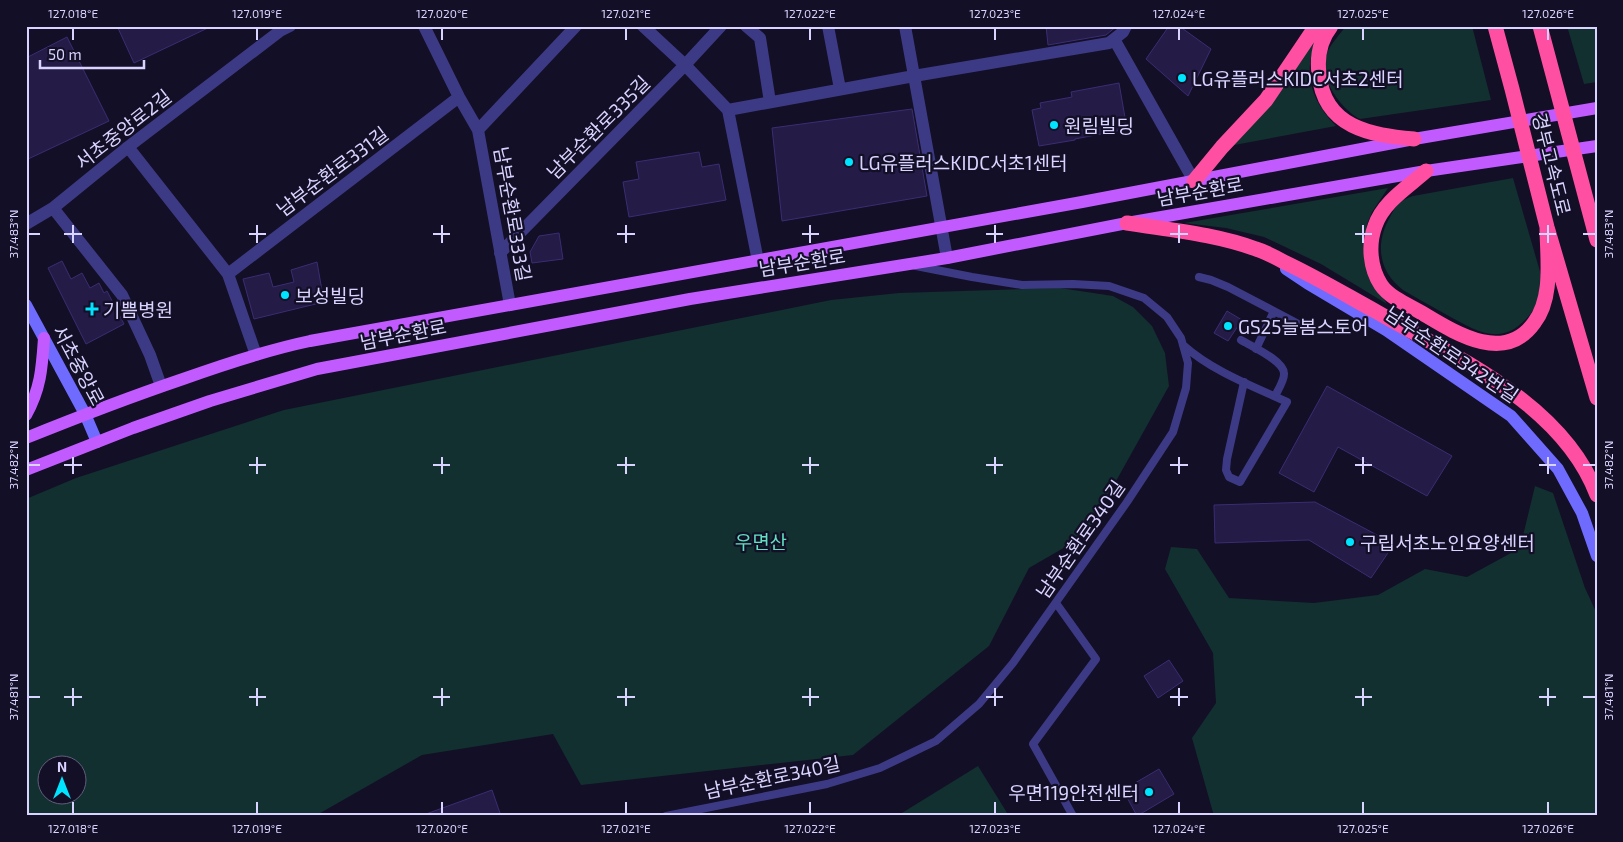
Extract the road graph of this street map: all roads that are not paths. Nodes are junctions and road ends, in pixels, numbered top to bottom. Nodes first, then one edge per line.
1 (424, 26) edge
2 (576, 26) edge
3 (643, 26) edge
4 (721, 26) edge
5 (746, 26) edge
6 (828, 26) edge
7 (905, 26) edge
8 (1126, 26) edge
9 (1316, 26) edge
10 (1330, 26) edge
11 (1495, 26) edge
12 (1542, 26) edge
13 (283, 28) edge
14 (1114, 39) junction
15 (685, 65) junction
16 (914, 76) junction
17 (840, 89) junction
18 (459, 97) junction
19 (770, 102) junction
20 (1597, 108) edge
21 (728, 110) junction
22 (478, 130) junction
23 (1414, 139) junction
24 (1597, 146) edge
25 (128, 147) junction
26 (1426, 171) junction
27 (1194, 181) junction
28 (53, 208) junction
29 (1590, 215) junction
30 (1127, 223) junction
31 (26, 224) edge
32 (1547, 226) junction
33 (942, 228) junction
34 (1597, 229) edge
35 (1597, 240) edge
36 (1257, 249) junction
37 (500, 253) junction
38 (946, 258) junction
39 (758, 260) junction
40 (909, 264) junction
41 (228, 274) junction
42 (1199, 277) dead end
43 (26, 305) edge
44 (510, 305) junction
45 (1274, 311) junction
46 (1308, 329) dead end
47 (44, 338) junction
48 (1240, 340) dead end
49 (1183, 345) junction
50 (1256, 349) junction
51 (256, 355) junction
52 (1244, 382) junction
53 (161, 386) junction
54 (1275, 396) junction
55 (1597, 398) edge
56 (26, 414) edge
57 (85, 414) junction
58 (26, 438) edge
59 (97, 442) junction
60 (26, 470) edge
61 (1597, 495) edge
62 (1597, 556) edge
63 (1056, 603) junction
64 (666, 816) edge
65 (1073, 816) edge

1 - 18 street, 남부순환로333길
2 - 22 street, 남부순환로333길
3 - 15 street
4 - 15 street, 남부순환로335길
5 - 19 street
6 - 17 street
7 - 16 street
8 - 14 street
9 - 27 highway
10 - 23 highway
11 - 32 highway, 경부고속도로
12 - 29 highway, 경부고속도로
13 - 25 street, 서초중앙로2길
14 - 16 street
14 - 27 street, 남부순환로
15 - 21 street
15 - 37 street, 남부순환로335길
16 - 17 street
16 - 33 street
17 - 19 street
18 - 22 street, 남부순환로333길
18 - 41 street, 남부순환로331길
19 - 21 street
20 - 23 main road, 남부순환로
21 - 39 street
22 - 37 street, 남부순환로333길
23 - 27 main road, 남부순환로
24 - 26 main road, 남부순환로
25 - 28 street, 서초중앙로2길
25 - 41 street
26 - 30 main road, 남부순환로
26 - 32 highway
27 - 33 main road, 남부순환로
28 - 31 street, 서초중앙로2길
28 - 53 street
29 - 34 lane
29 - 35 highway, 경부고속도로
30 - 36 highway
30 - 38 main road, 남부순환로
32 - 55 highway, 경부고속도로
33 - 38 street
33 - 39 main road, 남부순환로
36 - 61 highway
36 - 62 street, 남부순환로342번길
37 - 44 street, 남부순환로333길
38 - 40 main road, 남부순환로
39 - 44 main road, 남부순환로
40 - 49 lane, 남부순환로340길
40 - 59 main road, 남부순환로
41 - 51 street
42 - 45 lane
43 - 47 street, 서초중앙로
44 - 51 main road, 남부순환로
45 - 46 lane
45 - 50 lane
47 - 56 main road
47 - 57 street, 서초중앙로
48 - 50 lane
49 - 52 lane
49 - 63 lane, 남부순환로340길
50 - 54 lane
51 - 53 main road, 남부순환로
52 - 54 lane
52 - 54 lane
53 - 57 main road, 남부순환로
57 - 58 main road, 남부순환로
57 - 59 street, 서초중앙로
59 - 60 main road, 남부순환로
63 - 64 lane, 남부순환로340길
63 - 65 lane

